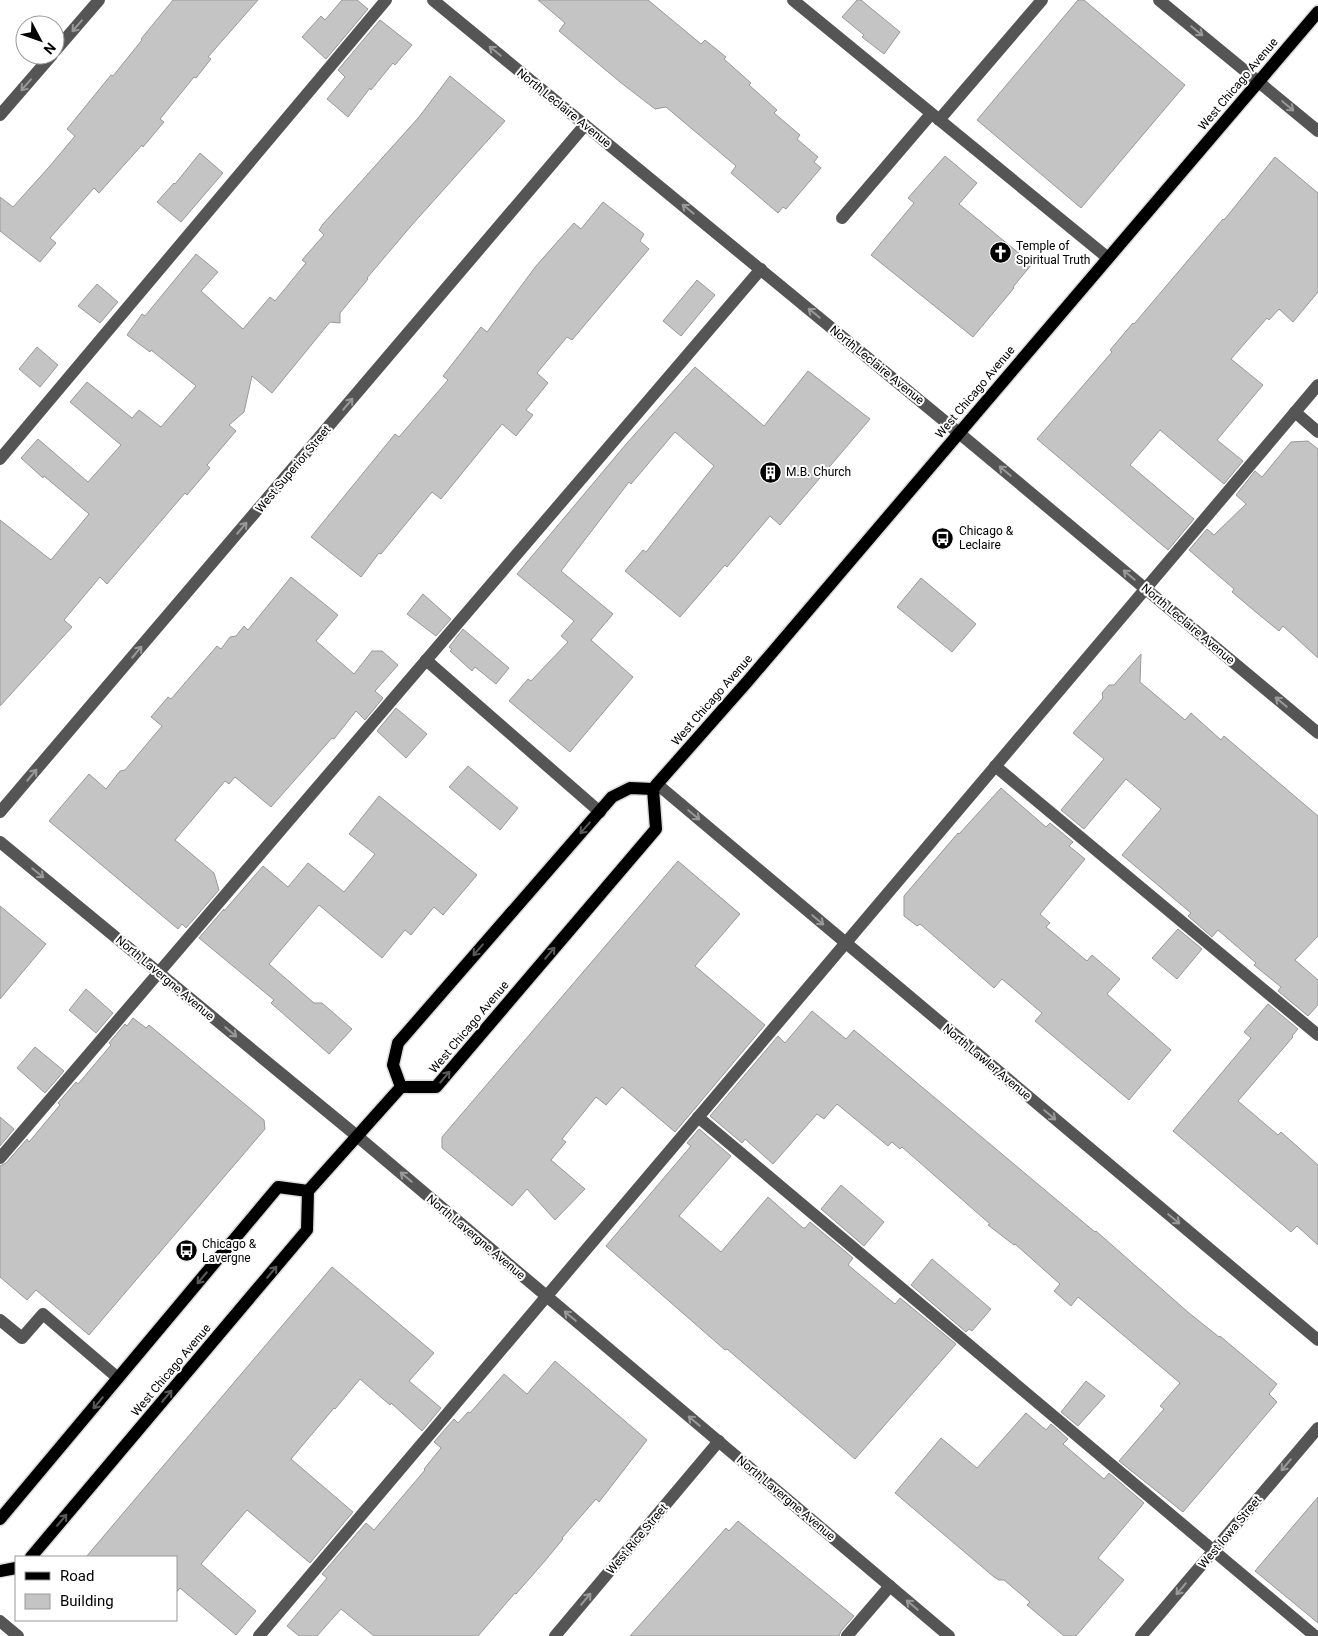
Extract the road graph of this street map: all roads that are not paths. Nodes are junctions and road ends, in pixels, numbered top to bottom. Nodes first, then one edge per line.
1 (99, 0) edge
2 (386, 0) edge
3 (433, 0) edge
4 (793, 0) edge
5 (1042, 0) edge
6 (1159, 0) edge
7 (1318, 12) edge
8 (65, 39) edge
9 (43, 65) edge
10 (1258, 82) junction
11 (0, 115) edge
12 (935, 117) junction
13 (586, 125) junction
14 (1318, 131) edge
15 (842, 218) dead end
16 (1108, 258) junction
17 (761, 269) junction
18 (1318, 385) edge
19 (1295, 412) junction
20 (1318, 432) edge
21 (959, 433) junction
22 (0, 459) edge
23 (1146, 589) junction
24 (426, 660) junction
25 (1318, 734) edge
26 (995, 766) junction
27 (655, 787) junction
28 (0, 812) edge
29 (600, 812) junction
30 (0, 842) edge
31 (846, 943) junction
32 (158, 973) junction
33 (1318, 1035) edge
34 (401, 1087) junction
35 (698, 1117) junction
36 (356, 1136) junction
37 (0, 1158) edge
38 (308, 1191) junction
39 (547, 1296) junction
40 (0, 1320) edge
41 (1318, 1340) edge
42 (118, 1378) junction
43 (1318, 1428) edge
44 (719, 1441) junction
45 (0, 1520) edge
46 (1213, 1551) junction
47 (32, 1556) edge
48 (15, 1568) edge
49 (0, 1571) edge
50 (890, 1586) junction
51 (0, 1621) edge
52 (18, 1636) edge
53 (259, 1636) edge
54 (555, 1636) edge
55 (847, 1636) edge
56 (949, 1636) edge
57 (1141, 1636) edge
58 (1315, 1636) edge

1 -> 8 street
2 - 22 street
13 -> 3 street, North Leclaire Avenue
4 - 12 street
5 - 12 street
6 -> 10 street
7 - 10 main road, West Chicago Avenue
9 -> 11 street
10 -> 14 street
10 - 16 main road, West Chicago Avenue
12 - 15 street
12 - 16 street
17 -> 13 street, North Leclaire Avenue
28 -> 13 street, West Superior Street
16 - 21 main road, West Chicago Avenue
21 -> 17 street, North Leclaire Avenue
17 - 24 street
18 - 19 street
19 - 20 street
19 - 23 street
23 -> 21 street, North Leclaire Avenue
21 - 27 main road, West Chicago Avenue
25 -> 23 street, North Leclaire Avenue
23 - 26 street
24 - 29 street
24 - 32 street
26 - 31 street
26 - 33 street
27 - 29 main road
27 -> 31 street, North Lawler Avenue
34 -> 27 main road, West Chicago Avenue
29 -> 34 main road
30 -> 32 street, North Lavergne Avenue
31 - 35 street
31 -> 41 street, North Lawler Avenue
32 -> 36 street, North Lavergne Avenue
32 - 37 street
34 - 36 main road
35 - 39 street
35 - 46 street
36 - 38 main road
39 -> 36 street, North Lavergne Avenue
38 -> 42 main road
47 -> 38 main road, West Chicago Avenue
44 -> 39 street, North Lavergne Avenue
39 - 53 street
40 - 42 street
42 -> 45 main road
43 -> 46 street, West Iowa Street
44 - 50 street, North Lavergne Avenue
54 -> 44 street, West Rice Street
46 -> 57 street, West Iowa Street
46 - 58 street
48 - 49 main road
50 - 55 street
56 -> 50 street, North Lavergne Avenue
51 - 52 street

